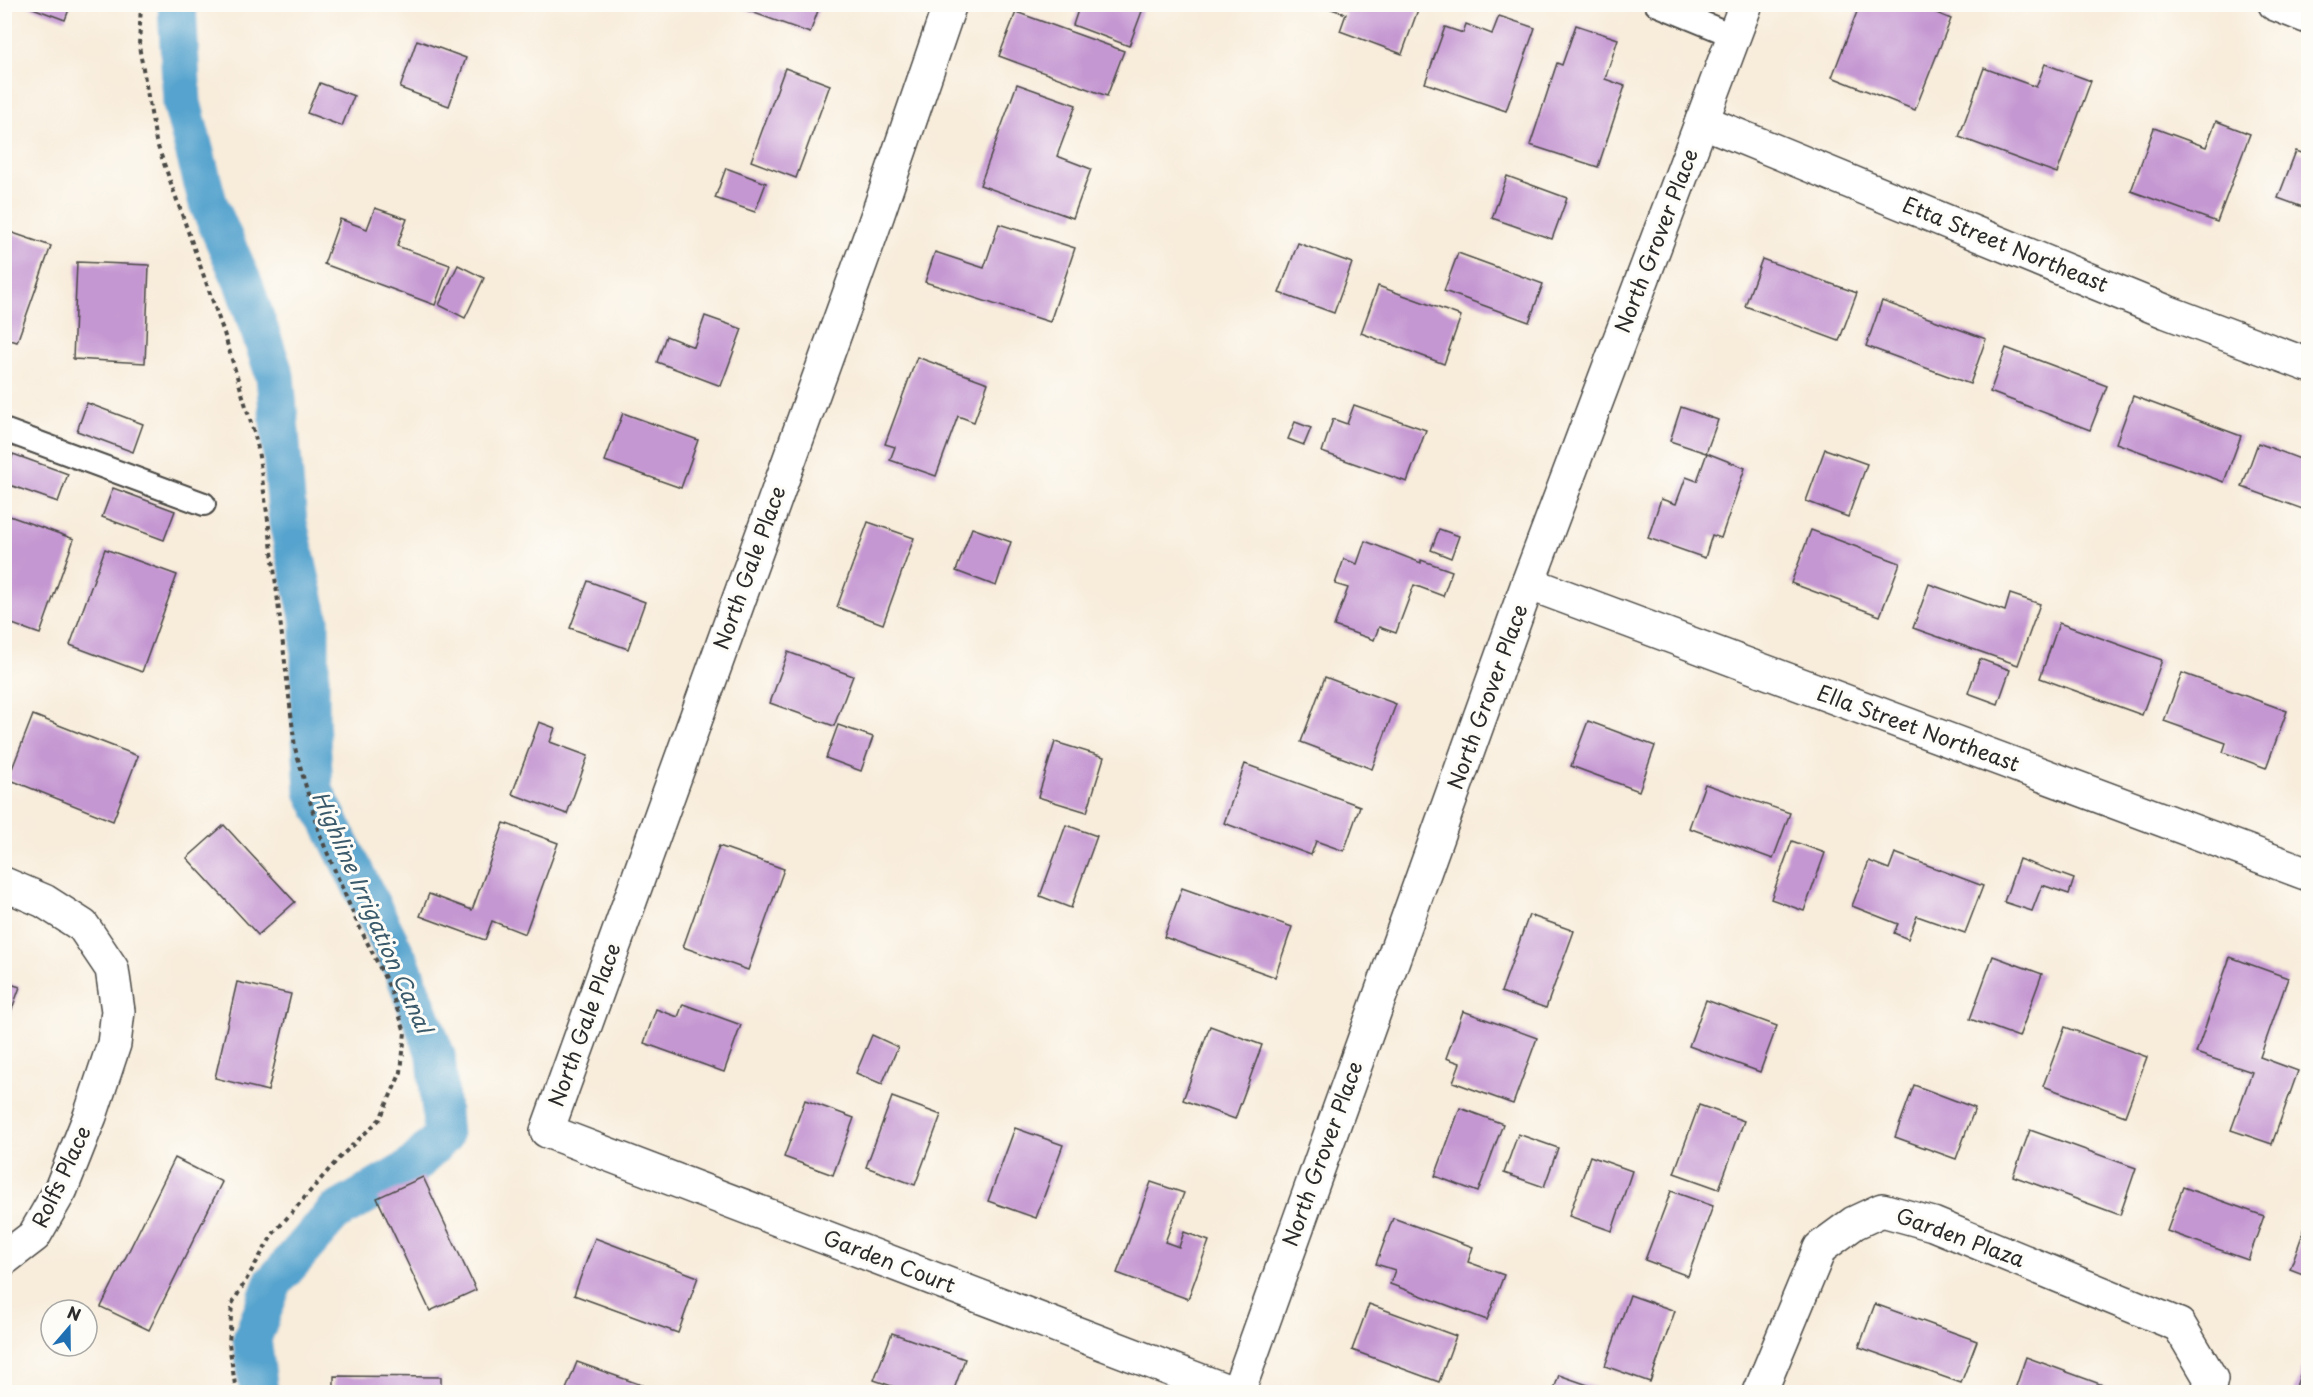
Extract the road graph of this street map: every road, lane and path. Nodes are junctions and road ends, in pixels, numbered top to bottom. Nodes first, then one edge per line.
1 (141, 4) edge
2 (950, 4) edge
3 (1656, 4) edge
4 (1746, 4) edge
5 (2275, 4) edge
6 (2308, 17) edge
7 (1734, 36) junction
8 (1702, 121) junction
9 (2308, 365) edge
10 (4, 430) edge
11 (204, 504) dead end
12 (1528, 583) junction
13 (2308, 874) edge
14 (4, 884) edge
15 (547, 1131) joint
16 (4, 1259) edge
17 (236, 1392) edge
18 (1230, 1392) edge
19 (1238, 1392) edge
20 (1760, 1392) edge
21 (2208, 1392) edge

1 - 17 path
2 - 15 street, North Gale Place
3 - 7 lane
4 - 7 street, North Grover Place
5 - 6 street
7 - 8 street, North Grover Place
8 - 9 street, Etta Street Northeast
8 - 12 street, North Grover Place
10 - 11 lane
12 - 13 street, Ella Street Northeast
12 - 19 street, North Grover Place
14 - 16 street, Rolfs Place
15 - 18 street, Garden Court
20 - 21 street, Garden Plaza

